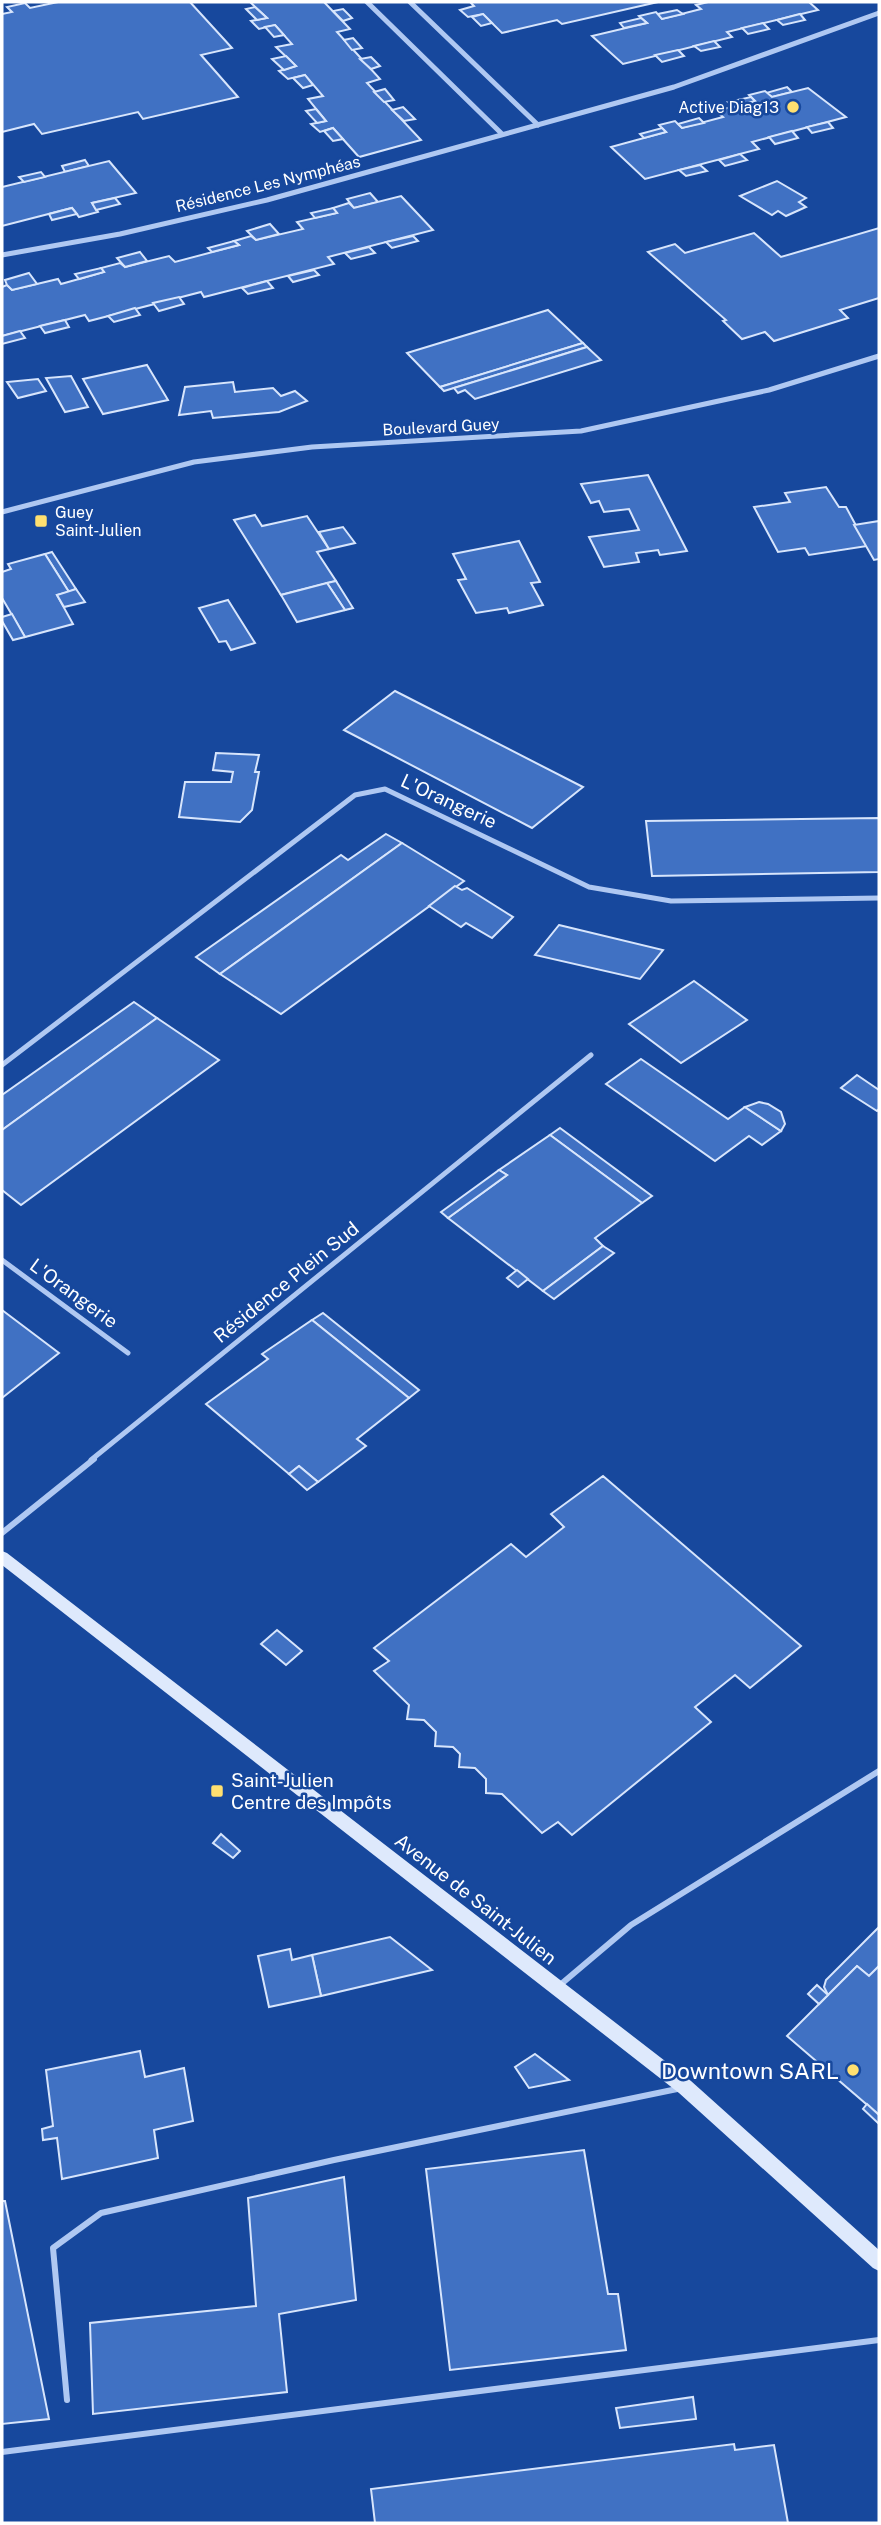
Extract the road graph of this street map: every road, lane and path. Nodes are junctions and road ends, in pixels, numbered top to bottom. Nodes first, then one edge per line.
1 (367, 2) edge
2 (410, 2) edge
3 (879, 13) edge
4 (538, 125) junction
5 (502, 134) junction
6 (2, 255) edge
7 (879, 356) edge
8 (2, 512) edge
9 (879, 898) edge
10 (591, 1055) dead end
11 (2, 1065) edge
12 (2, 1260) edge
13 (128, 1353) dead end
14 (2, 1533) edge
15 (2, 1558) edge
16 (879, 1771) edge
17 (557, 1988) junction
18 (685, 2088) junction
19 (879, 2262) edge
20 (879, 2340) edge
21 (67, 2400) dead end
22 (2, 2452) edge

1 - 5 street
2 - 4 street
3 - 4 street, Résidence Les Nymphéas
4 - 5 street, Résidence Les Nymphéas
5 - 6 street, Résidence Les Nymphéas
7 - 8 street, Boulevard Guey
9 - 11 lane, L'Orangerie
10 - 14 lane, Résidence Plein Sud
12 - 13 lane, L'Orangerie
15 - 17 main road, Avenue de Saint-Julien
16 - 17 lane
17 - 18 main road, Avenue de Saint-Julien
18 - 19 main road, Avenue de Saint-Julien
18 - 21 lane
20 - 22 lane

